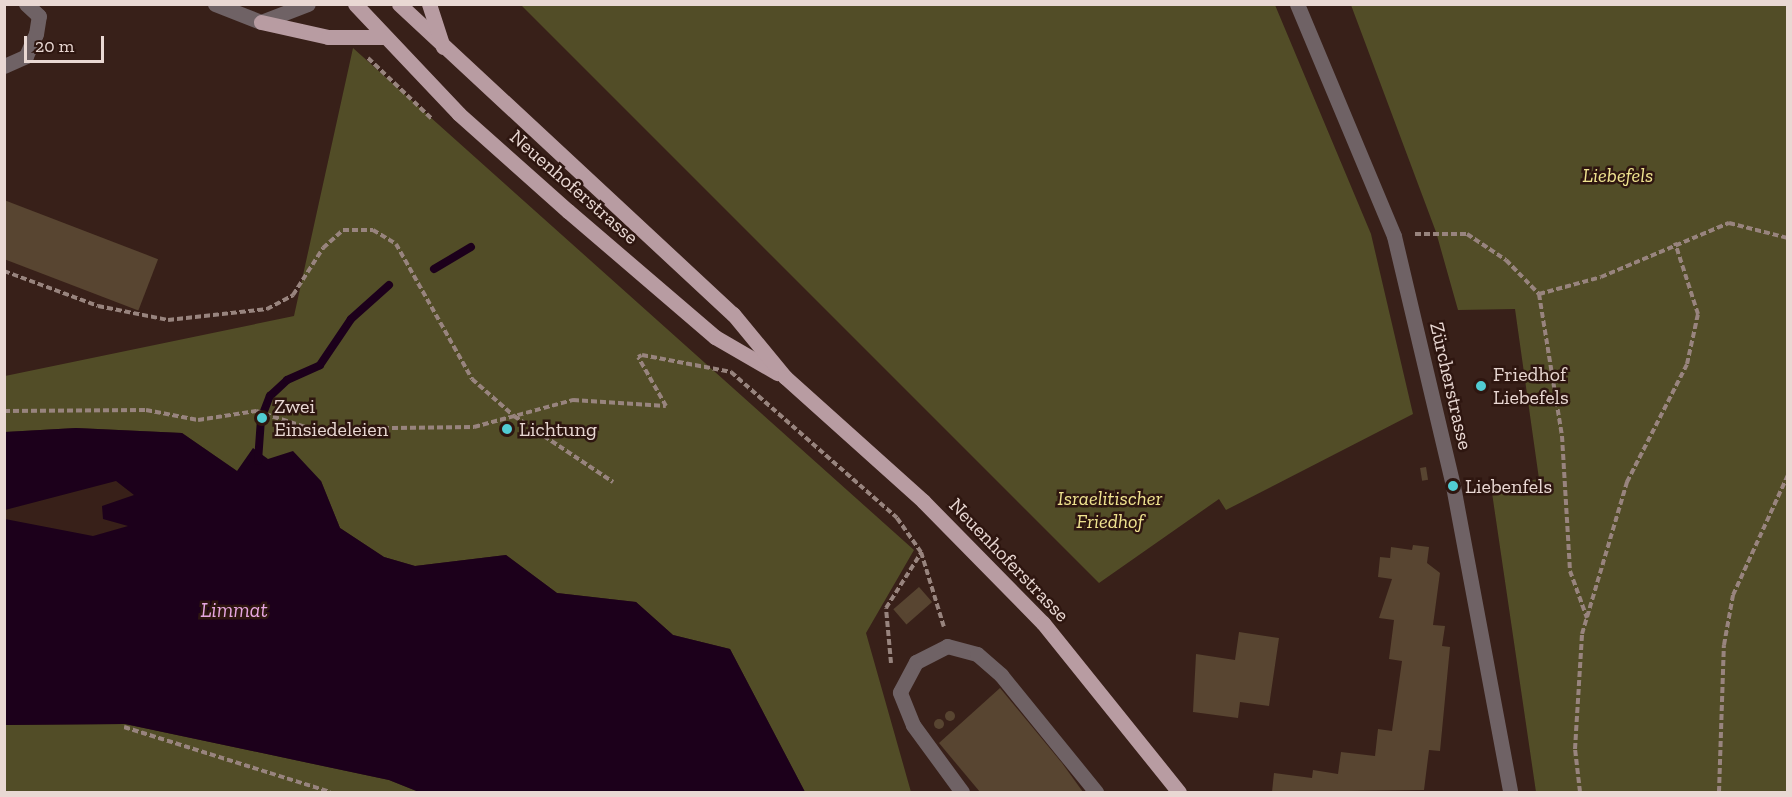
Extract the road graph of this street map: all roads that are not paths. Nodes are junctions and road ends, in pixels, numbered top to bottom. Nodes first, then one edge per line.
1 (26, 4) edge
2 (214, 4) edge
3 (308, 4) edge
4 (355, 4) edge
5 (399, 4) edge
6 (429, 4) edge
7 (1297, 4) edge
8 (261, 22) junction
9 (384, 37) junction
10 (444, 50) junction
11 (4, 66) edge
12 (785, 377) junction
13 (962, 792) edge
14 (1096, 792) edge
15 (1179, 792) edge
16 (1510, 792) edge

1 - 11 street
2 - 8 street
3 - 8 street
4 - 9 main road, Neuenhoferstrasse
5 - 10 main road, Neuenhoferstrasse
6 - 10 main road
7 - 16 street, Zürcherstrasse
8 - 9 main road
9 - 12 main road, Neuenhoferstrasse
10 - 12 main road, Neuenhoferstrasse
12 - 15 main road, Neuenhoferstrasse
13 - 14 street

